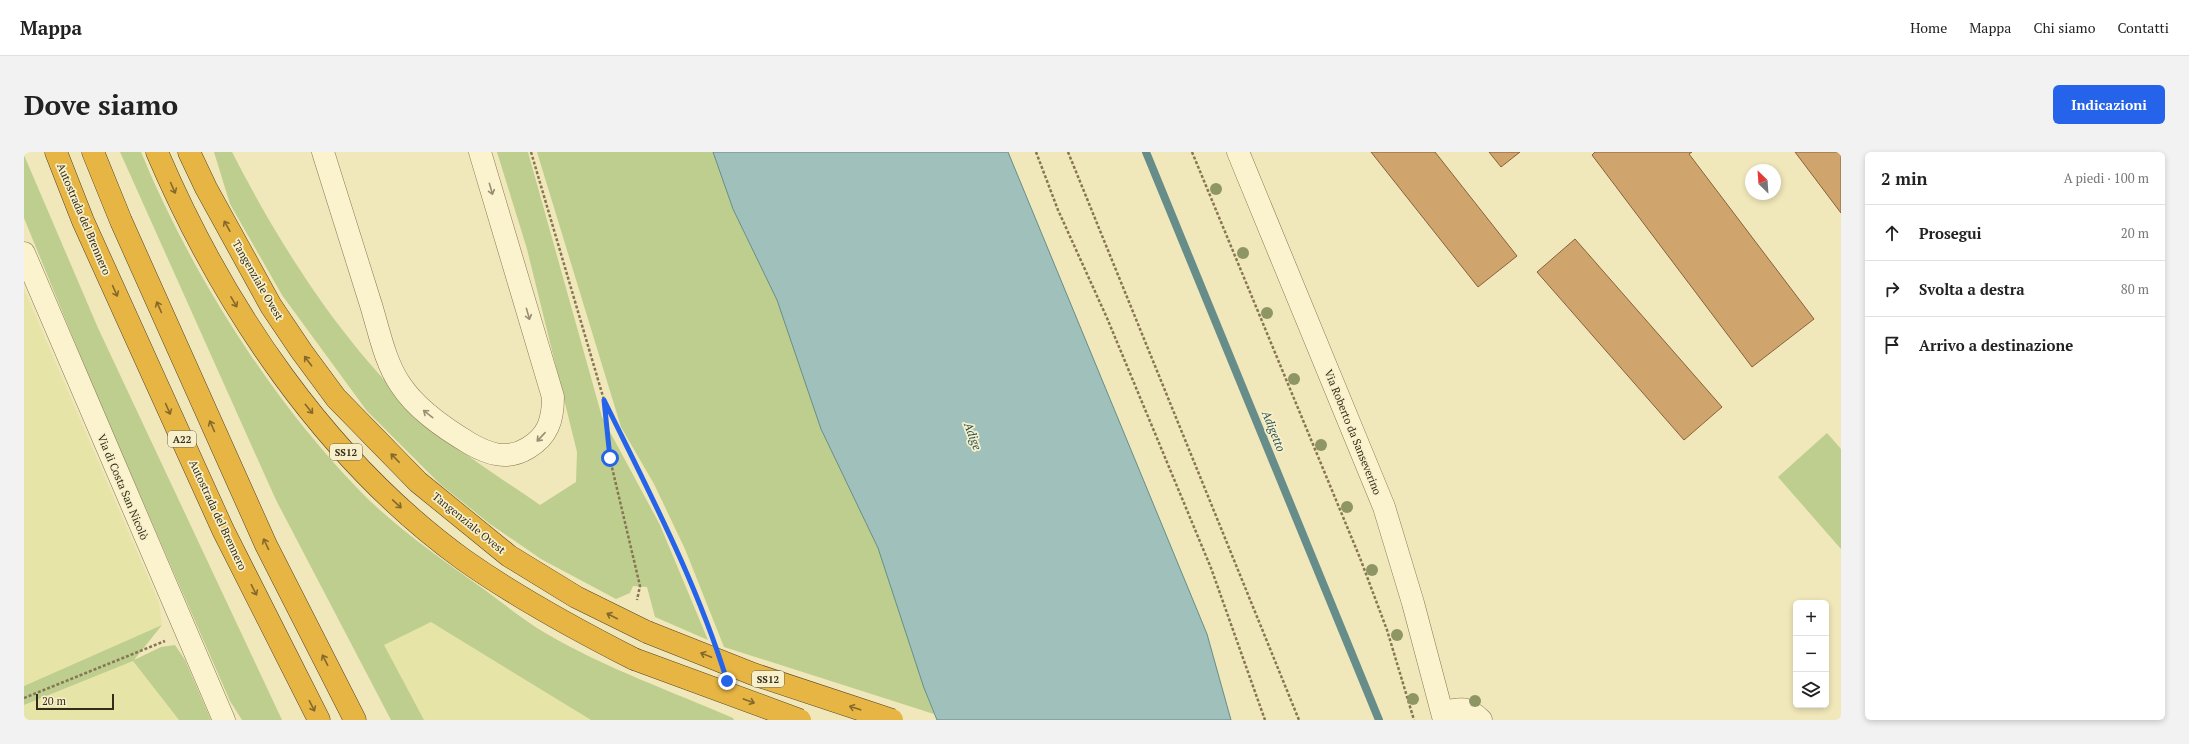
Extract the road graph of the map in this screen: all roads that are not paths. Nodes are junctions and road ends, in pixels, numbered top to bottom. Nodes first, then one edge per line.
1 (56, 152) edge
2 (93, 152) edge
3 (157, 152) edge
4 (189, 152) edge
5 (196, 152) edge
6 (323, 152) edge
7 (480, 152) edge
8 (1238, 152) edge
9 (206, 188) junction
10 (24, 253) edge
11 (1443, 716) edge
12 (224, 720) edge
13 (319, 720) edge
14 (355, 720) edge
15 (800, 720) edge
16 (892, 720) edge
17 (1481, 720) edge

1 -> 13 highway, Autostrada del Brennero / A22
14 -> 2 highway
3 -> 15 highway, SS12, bridge
4 - 9 highway, Tangenziale Ovest / SS12
5 - 9 highway
7 -> 6 street
8 - 11 street, Via Roberto da Sanseverino
16 -> 9 highway, Tangenziale Ovest / SS12, bridge
10 - 12 street, Via di Costa San Nicolò
11 - 17 street

